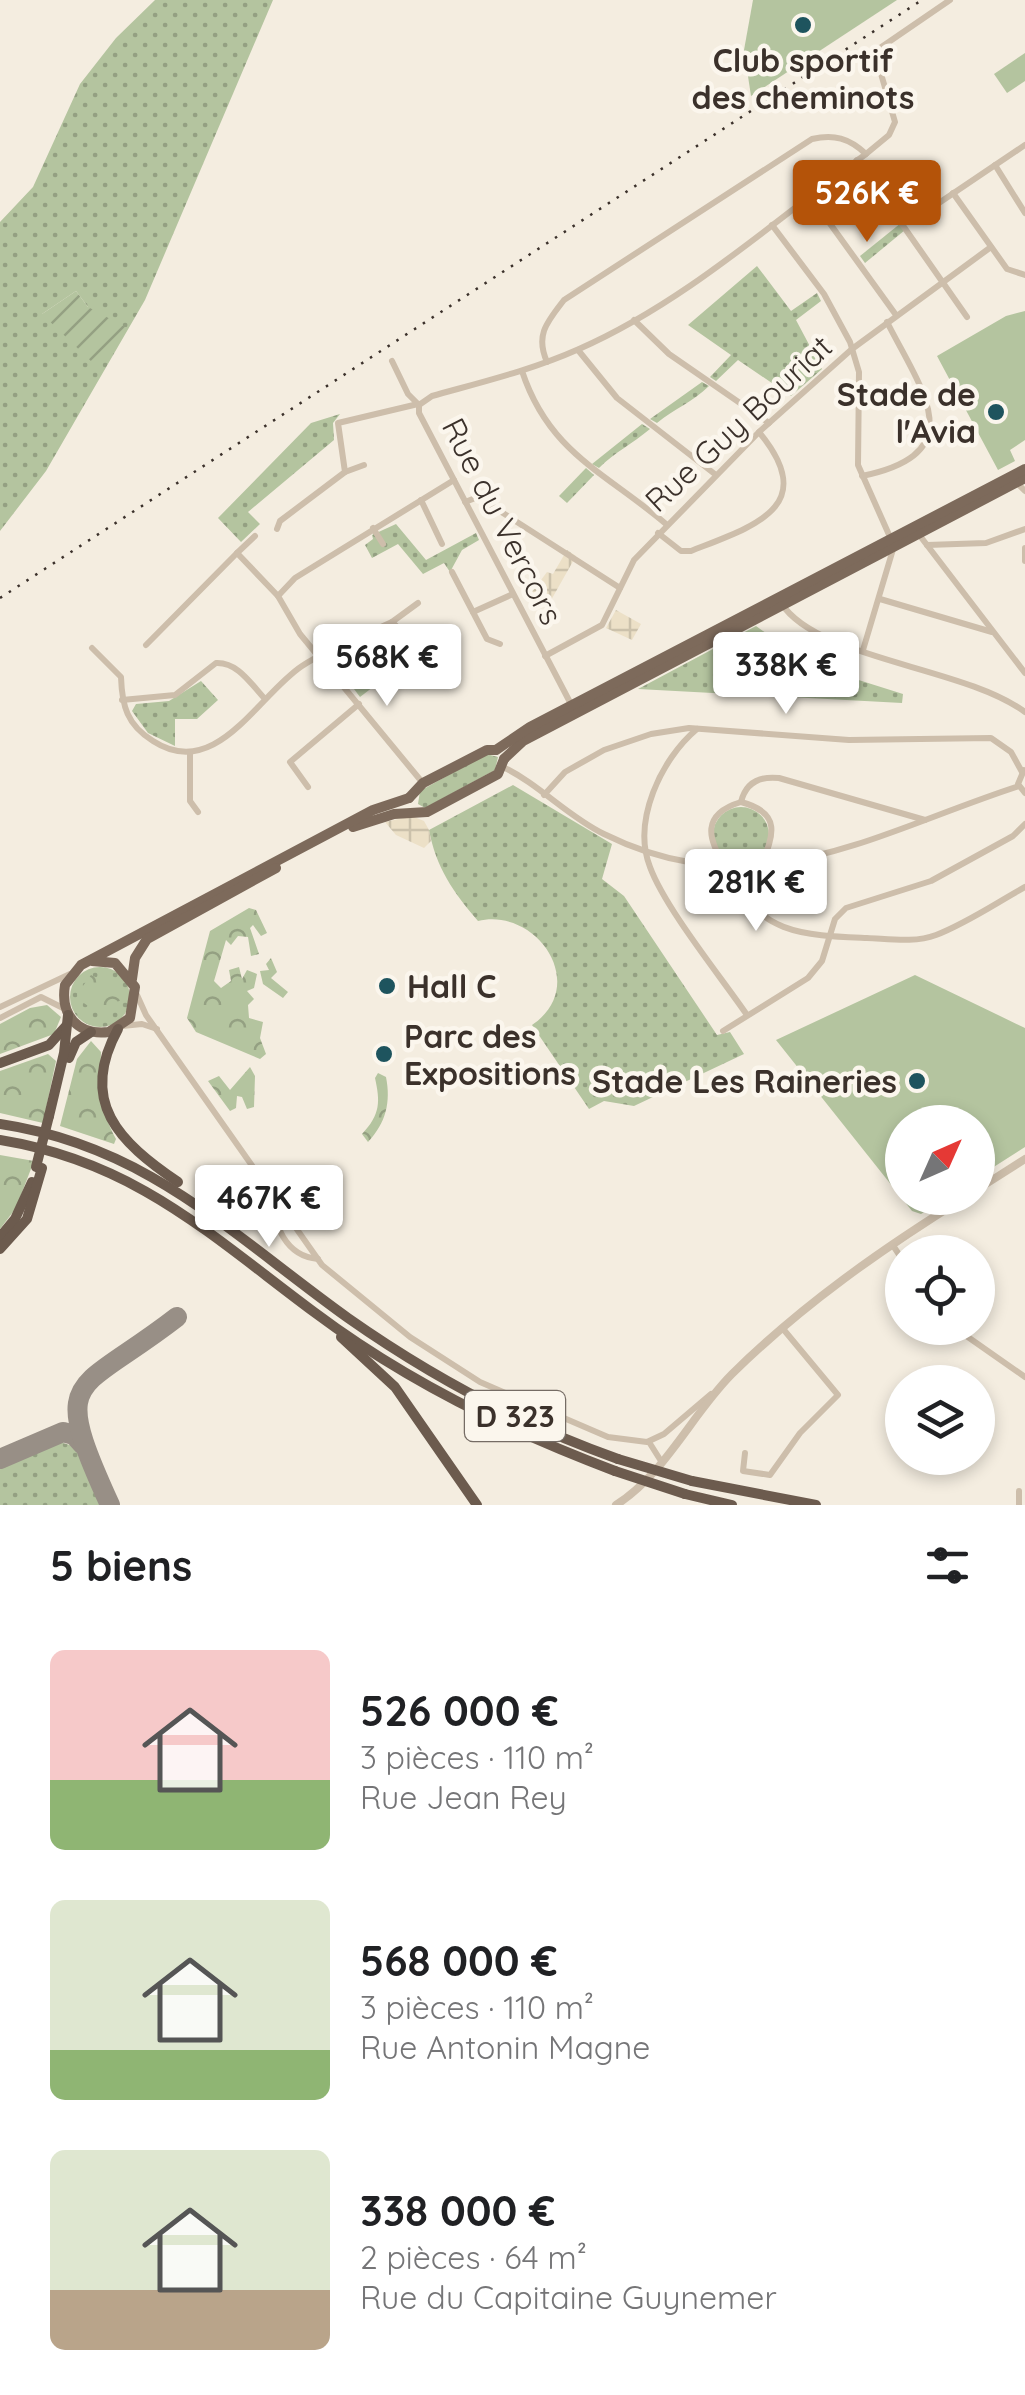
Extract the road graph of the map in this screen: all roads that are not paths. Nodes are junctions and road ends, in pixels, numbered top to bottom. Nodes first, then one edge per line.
1 (950, 0) edge
2 (1025, 146) edge
3 (866, 154) junction
4 (858, 160) junction
5 (995, 165) junction
6 (953, 192) junction
7 (810, 196) junction
8 (933, 206) dead end
9 (1025, 213) edge
10 (772, 225) junction
11 (991, 246) junction
12 (1025, 275) edge
13 (942, 282) junction
14 (896, 314) junction
15 (967, 317) dead end
16 (634, 320) junction
17 (886, 322) junction
18 (852, 349) junction
19 (578, 350) junction
20 (392, 361) dead end
21 (546, 362) junction
22 (522, 371) junction
23 (419, 404) junction
24 (769, 423) junction
25 (758, 432) junction
26 (364, 465) dead end
27 (1025, 469) edge
28 (344, 472) junction
29 (716, 475) junction
30 (862, 476) junction
31 (454, 480) junction
32 (1019, 482) edge
33 (421, 500) junction
34 (465, 502) junction
35 (666, 524) junction
36 (277, 528) dead end
37 (373, 528) junction
38 (916, 530) junction
39 (1025, 530) edge
40 (658, 532) junction
41 (256, 536) dead end
42 (894, 542) junction
43 (383, 544) dead end
44 (442, 544) dead end
45 (926, 545) junction
46 (1025, 548) edge
47 (238, 553) junction
48 (1025, 561) edge
49 (452, 572) dead end
50 (620, 588) junction
51 (513, 594) junction
52 (278, 596) junction
53 (880, 599) junction
54 (780, 601) junction
55 (418, 603) dead end
56 (473, 612) junction
57 (392, 622) junction
58 (992, 632) junction
59 (500, 644) dead end
60 (146, 645) dead end
61 (92, 648) dead end
62 (863, 650) junction
63 (318, 656) junction
64 (544, 656) junction
65 (420, 657) dead end
66 (1025, 674) edge
67 (266, 699) junction
68 (122, 700) junction
69 (359, 704) junction
70 (574, 709) junction
71 (1025, 712) edge
72 (698, 728) junction
73 (190, 752) junction
74 (501, 759) junction
75 (1023, 771) edge
76 (423, 784) junction
77 (308, 787) dead end
78 (1022, 790) edge
79 (544, 795) junction
80 (409, 798) junction
81 (741, 802) junction
82 (198, 812) dead end
83 (417, 812) junction
84 (928, 820) junction
85 (1025, 824) edge
86 (645, 851) junction
87 (761, 866) junction
88 (726, 867) junction
89 (740, 869) junction
90 (1025, 887) edge
91 (829, 937) junction
92 (92, 961) junction
93 (71, 974) junction
94 (132, 979) junction
95 (137, 995) junction
96 (0, 1008) edge
97 (67, 1012) junction
98 (747, 1015) junction
99 (0, 1018) edge
100 (120, 1028) junction
101 (723, 1031) dead end
102 (91, 1032) junction
103 (162, 1033) junction
104 (0, 1063) edge
105 (52, 1116) junction
106 (0, 1124) edge
107 (0, 1140) edge
108 (1025, 1159) edge
109 (39, 1167) junction
110 (995, 1178) edge
111 (268, 1190) junction
112 (937, 1215) edge
113 (294, 1223) junction
114 (279, 1232) junction
115 (905, 1235) edge
116 (0, 1236) edge
117 (251, 1242) junction
118 (885, 1248) edge
119 (0, 1249) edge
120 (318, 1260) junction
121 (314, 1313) junction
122 (784, 1330) junction
123 (979, 1345) edge
124 (1025, 1377) edge
125 (720, 1387) junction
126 (647, 1442) junction
127 (744, 1453) dead end
128 (661, 1461) junction
129 (1019, 1492) dead end
130 (475, 1504) edge
131 (616, 1505) edge
132 (732, 1505) edge
133 (816, 1505) edge
134 (1018, 1505) edge

1 - 3 street
2 - 5 street
3 - 4 street
3 - 21 street
4 - 7 street
4 - 13 street
5 - 6 street
5 - 9 street
6 - 8 street
6 - 11 street
7 - 10 street
7 - 14 street
10 - 16 street
10 - 18 street
11 - 12 street
11 - 13 street, Rue Guy Bouriat
13 - 14 street, Rue Guy Bouriat
13 - 15 street
14 - 17 street, Rue Guy Bouriat
16 - 19 street
16 - 24 street
17 - 18 street, Rue Guy Bouriat
17 - 30 street
18 - 24 street, Rue Guy Bouriat
18 - 30 street
19 - 21 street
19 - 29 street
20 - 23 street, Rue du Vercors
21 - 22 street
22 - 23 street
22 - 35 street
23 - 28 street
23 - 31 street, Rue du Vercors
24 - 25 street, Rue Guy Bouriat
25 - 29 street, Rue Guy Bouriat
25 - 40 street
26 - 28 street
27 - 32 main road
28 - 36 street
29 - 35 street, Rue Guy Bouriat
30 - 42 street
31 - 33 street
31 - 34 street, Rue du Vercors
32 - 38 main road
33 - 37 street
33 - 44 street
34 - 50 street
34 - 51 street, Rue du Vercors
35 - 40 street, Rue Guy Bouriat
37 - 43 street
37 - 52 street
38 - 42 main road
38 - 45 street
39 - 45 street
40 - 50 street, Rue Guy Bouriat
41 - 47 street
42 - 53 street
42 - 54 main road
45 - 58 street
46 - 48 street
47 - 52 street
47 - 60 street
49 - 56 street
50 - 64 street, Rue Guy Bouriat
51 - 56 street
51 - 64 street, Rue du Vercors
52 - 63 street
53 - 58 street
53 - 62 street
54 - 62 street
54 - 70 main road
55 - 57 street
56 - 59 street
57 - 63 street
57 - 65 street
58 - 66 street
61 - 68 street
62 - 71 street
63 - 67 street
63 - 69 street
64 - 70 street, Rue du Vercors
67 - 68 street
67 - 73 street
68 - 73 street
69 - 76 street
69 - 77 street
70 - 74 main road
72 - 75 street
72 - 79 street
72 - 86 street
73 - 82 street
74 - 76 main road
74 - 79 street
74 - 83 main road
75 - 78 street
76 - 80 main road
78 - 84 street
79 - 86 street
80 - 83 main road
80 - 92 main road
81 - 84 street
81 - 87 street
81 - 88 street
83 - 94 main road
84 - 87 street
85 - 91 street
86 - 88 street
86 - 98 street
87 - 89 street
88 - 89 street
89 - 91 street
90 - 91 street
91 - 98 street
92 - 93 main road
92 - 94 main road
93 - 96 street
93 - 97 main road
94 - 95 main road
95 - 100 main road
95 - 103 street
97 - 99 street
97 - 102 main road
97 - 104 highway
97 - 105 highway
98 - 101 street
100 - 102 main road
100 - 103 street
100 - 117 highway
102 - 105 highway
103 - 111 street
105 - 109 highway, bridge
106 - 117 highway, D 323
107 - 121 highway, D 323
108 - 110 street
109 - 116 highway
109 - 119 highway
111 - 113 street
111 - 114 street
112 - 115 street
113 - 114 street
113 - 120 street
114 - 120 street
117 - 133 highway, D 323, bridge
118 - 122 street
120 - 126 street
121 - 130 highway
121 - 132 highway, D 323, bridge
122 - 125 street
122 - 127 street
123 - 124 street
125 - 126 street
125 - 128 street
126 - 128 street
128 - 131 street
129 - 134 street

